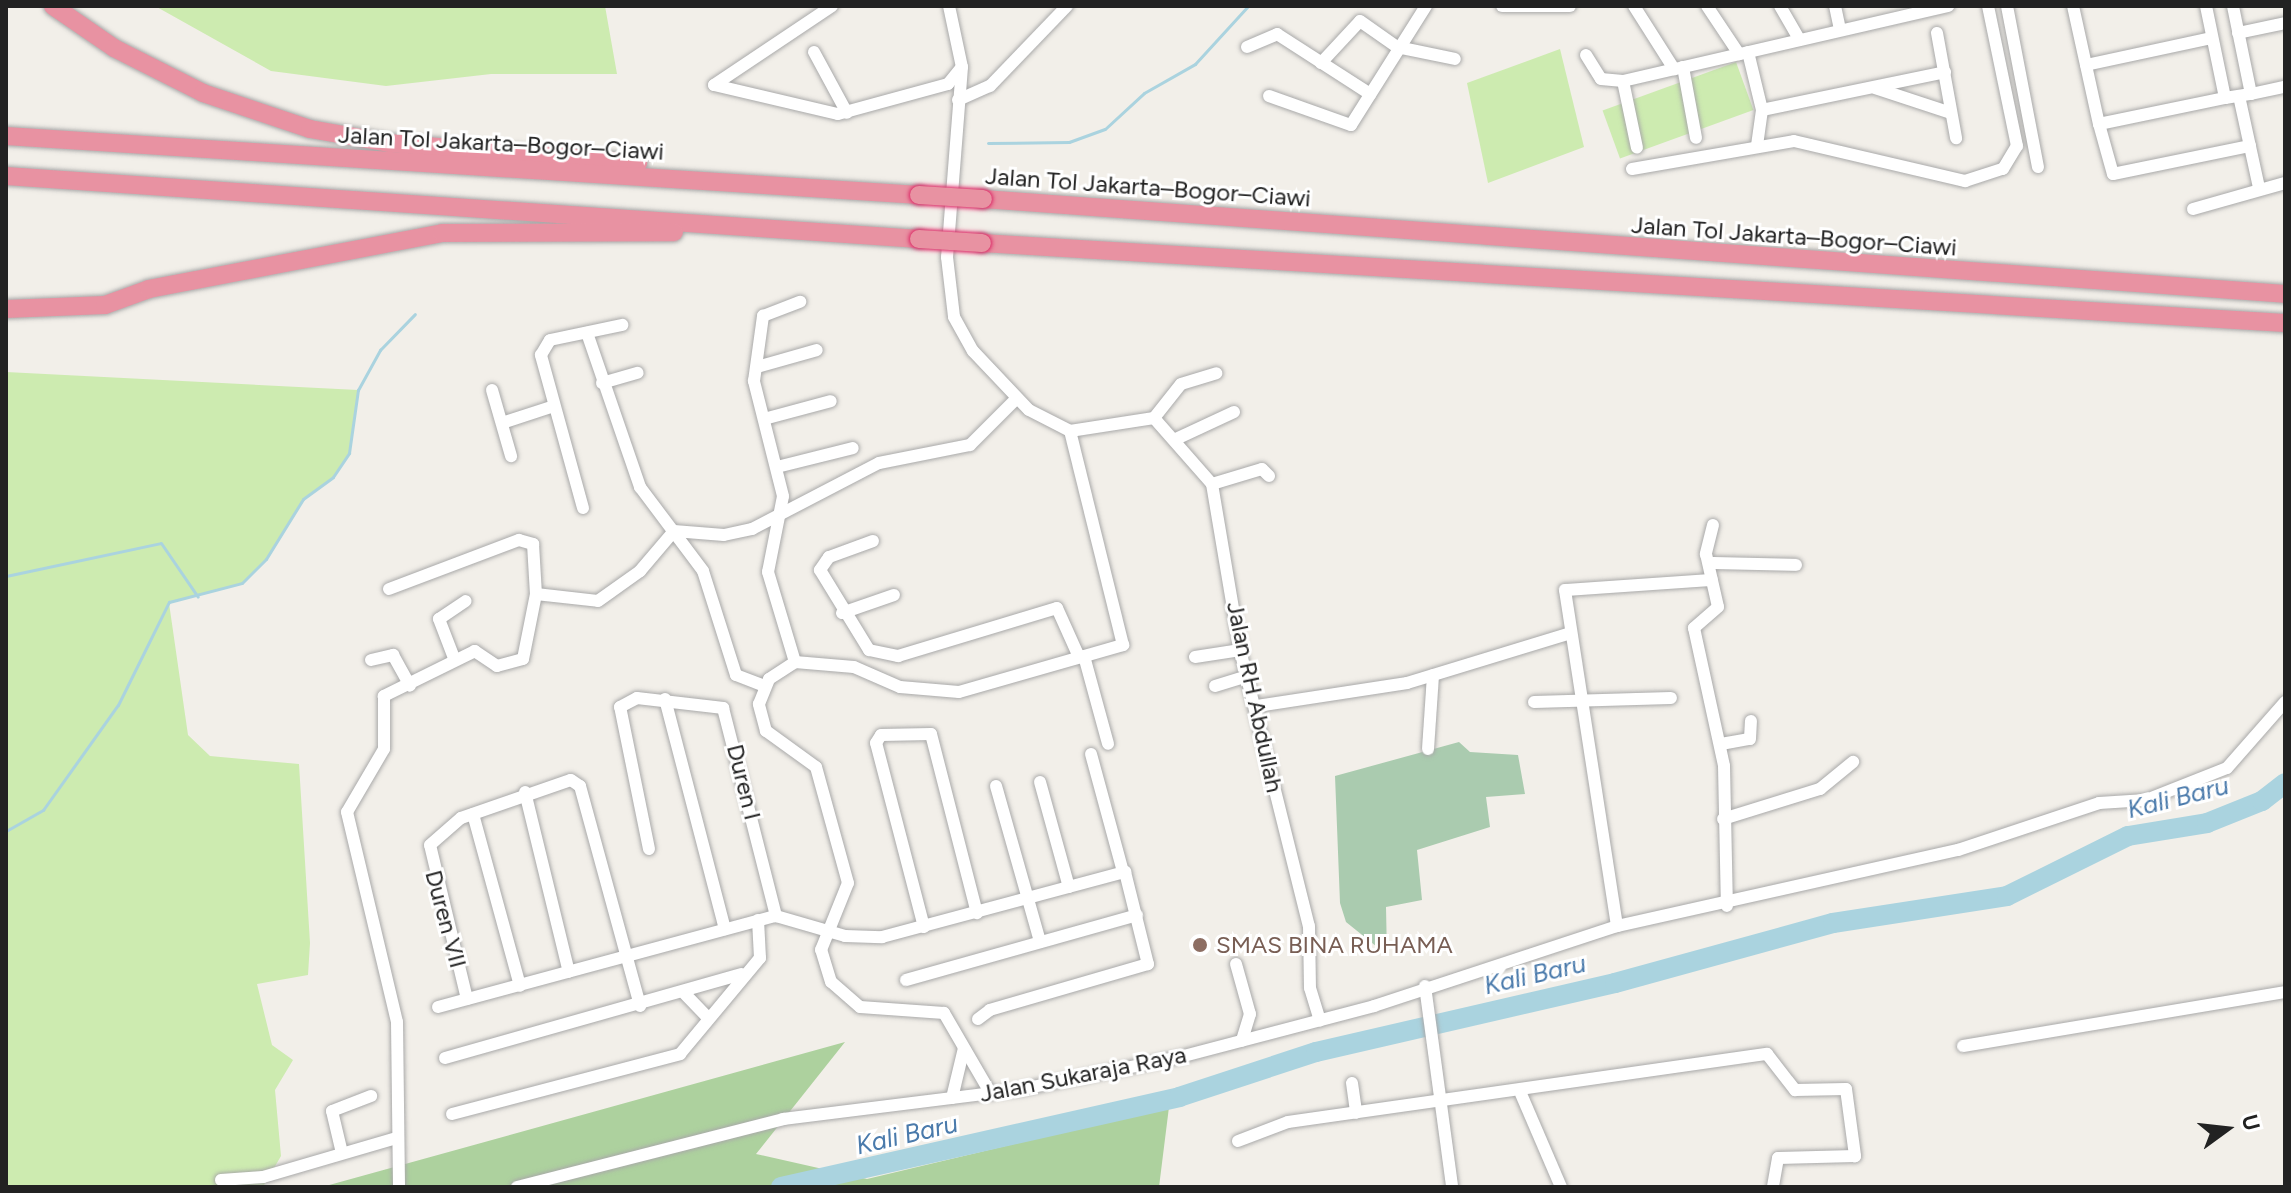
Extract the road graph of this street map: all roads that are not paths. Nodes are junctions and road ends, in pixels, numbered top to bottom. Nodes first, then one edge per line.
1 (53, 6) edge
2 (832, 6) edge
3 (949, 6) edge
4 (1067, 6) edge
5 (1426, 6) edge
6 (1502, 6) edge
7 (1570, 6) edge
8 (1634, 6) edge
9 (1707, 6) edge
10 (1780, 6) edge
11 (1835, 6) edge
12 (1944, 6) edge
13 (1988, 6) edge
14 (2007, 6) edge
15 (2073, 6) edge
16 (2206, 6) edge
17 (2233, 6) edge
18 (1886, 12) edge
19 (2285, 23) edge
20 (1840, 29) junction
21 (1937, 33) dead end
22 (2238, 33) junction
23 (2212, 38) junction
24 (1800, 40) junction
25 (1247, 47) dead end
26 (1397, 47) junction
27 (814, 52) dead end
28 (1744, 53) junction
29 (1586, 55) dead end
30 (1455, 59) dead end
31 (1321, 63) junction
32 (2086, 65) junction
33 (962, 67) junction
34 (1678, 68) junction
35 (1945, 72) junction
36 (1623, 81) junction
37 (1872, 87) junction
38 (2285, 87) edge
39 (1370, 94) junction
40 (2245, 95) junction
41 (1269, 96) dead end
42 (2225, 98) junction
43 (958, 100) junction
44 (1762, 110) junction
45 (847, 113) junction
46 (1951, 113) junction
47 (2099, 124) junction
48 (6, 136) edge
49 (1696, 138) dead end
50 (1956, 138) dead end
51 (1757, 145) junction
52 (2250, 146) junction
53 (1637, 148) dead end
54 (2038, 167) dead end
55 (1632, 169) dead end
56 (6, 176) edge
57 (2285, 183) edge
58 (2259, 188) junction
59 (836, 189) junction
60 (2193, 209) dead end
61 (781, 229) junction
62 (2181, 287) junction
63 (2285, 294) edge
64 (800, 302) dead end
65 (6, 309) edge
66 (2180, 316) junction
67 (2285, 323) edge
68 (622, 325) dead end
69 (587, 333) junction
70 (817, 350) dead end
71 (757, 367) junction
72 (638, 373) dead end
73 (1216, 373) dead end
74 (602, 383) junction
75 (492, 390) dead end
76 (1015, 400) junction
77 (831, 401) dead end
78 (551, 407) junction
79 (1234, 412) dead end
80 (1154, 418) junction
81 (764, 419) junction
82 (502, 423) junction
83 (1070, 431) junction
84 (1176, 439) junction
85 (853, 448) dead end
86 (511, 456) dead end
87 (777, 467) junction
88 (1269, 476) dead end
89 (1212, 484) junction
90 (583, 508) dead end
91 (781, 511) junction
92 (1713, 525) dead end
93 (674, 531) junction
94 (873, 541) dead end
95 (1709, 563) junction
96 (1796, 565) dead end
97 (1712, 580) junction
98 (389, 589) dead end
99 (536, 594) junction
100 (894, 595) dead end
101 (466, 601) dead end
102 (842, 613) junction
103 (1567, 634) junction
104 (1240, 650) junction
105 (1081, 657) junction
106 (1195, 657) dead end
107 (454, 658) junction
108 (371, 660) dead end
109 (795, 662) junction
110 (1433, 675) junction
111 (1248, 676) junction
112 (410, 686) junction
113 (765, 686) junction
114 (1215, 686) dead end
115 (1671, 698) dead end
116 (665, 699) junction
117 (1534, 702) dead end
118 (2285, 702) edge
119 (1579, 703) junction
120 (1257, 706) junction
121 (1751, 721) dead end
122 (1108, 744) dead end
123 (1721, 744) junction
124 (1428, 749) dead end
125 (1091, 754) dead end
126 (1853, 762) dead end
127 (1040, 782) dead end
128 (996, 786) dead end
129 (525, 792) junction
130 (473, 814) junction
131 (1723, 819) junction
132 (649, 849) dead end
133 (1123, 872) junction
134 (1069, 887) junction
135 (1026, 900) junction
136 (1727, 906) junction
137 (977, 913) junction
138 (1137, 915) junction
139 (776, 916) junction
140 (758, 920) junction
141 (1617, 926) junction
142 (924, 927) junction
143 (725, 929) junction
144 (828, 931) junction
145 (1040, 942) junction
146 (627, 958) junction
147 (1236, 964) dead end
148 (569, 972) junction
149 (741, 974) junction
150 (906, 980) dead end
151 (520, 986) junction
152 (1425, 986) junction
153 (2285, 992) edge
154 (685, 994) junction
155 (467, 999) junction
156 (640, 1006) junction
157 (438, 1007) dead end
158 (708, 1018) junction
159 (978, 1019) dead end
160 (1320, 1021) junction
161 (1242, 1041) junction
162 (964, 1045) junction
163 (1963, 1046) dead end
164 (445, 1058) dead end
165 (1352, 1083) dead end
166 (991, 1094) junction
167 (1521, 1094) junction
168 (371, 1096) dead end
169 (952, 1098) junction
170 (1444, 1102) junction
171 (1356, 1113) junction
172 (452, 1114) dead end
173 (396, 1138) junction
174 (1238, 1141) dead end
175 (342, 1153) junction
176 (221, 1180) dead end
177 (399, 1187) edge
178 (517, 1187) edge
179 (1452, 1187) edge
180 (1561, 1187) edge
181 (1773, 1187) edge

1 - 59 highway
2 - 45 street
3 - 33 street
4 - 43 street
5 - 26 street
6 - 7 street
8 - 34 street
9 - 28 street
10 - 24 street
11 - 20 street
12 - 18 street
13 - 51 street
14 - 54 street
15 - 32 street
16 - 23 street
17 - 22 street
18 - 20 street
19 - 22 street
20 - 24 street
21 - 35 street
22 - 40 street
23 - 32 street
23 - 42 street
24 - 28 street
25 - 31 street
26 - 30 street
26 - 31 street
26 - 39 street
27 - 45 street
28 - 34 street
28 - 44 street
29 - 36 street
31 - 39 street
32 - 47 street
33 - 43 street
33 - 45 street
34 - 36 street
34 - 49 street
35 - 37 street
35 - 46 street
36 - 53 street
37 - 44 street
37 - 46 street
38 - 40 street
39 - 41 street
40 - 42 street
40 - 52 street
42 - 47 street
43 - 76 street
44 - 51 street
46 - 50 street
47 - 52 street
48 - 59 highway, Jalan Tol Jakarta–Bogor–Ciawi
51 - 55 street
52 - 58 street
56 - 61 highway
57 - 58 street
58 - 60 street
59 - 62 highway, Jalan Tol Jakarta–Bogor–Ciawi, bridge
61 - 65 highway
61 - 66 highway, bridge
62 - 63 highway, Jalan Tol Jakarta–Bogor–Ciawi
62 - 66 highway
64 - 71 street
66 - 67 highway
68 - 69 street
69 - 74 street
69 - 78 street
70 - 71 street
71 - 81 street
72 - 74 street
73 - 80 street
74 - 93 street
75 - 82 street
76 - 83 street
76 - 91 street
77 - 81 street
78 - 82 street
78 - 90 street
79 - 84 street
80 - 83 street
80 - 84 street, Jalan RH Abdullah
81 - 87 street
82 - 86 street
83 - 105 street
84 - 89 street, Jalan RH Abdullah
85 - 87 street
87 - 91 street
88 - 89 street
89 - 104 street, Jalan RH Abdullah
91 - 93 street
91 - 109 street
92 - 95 street
93 - 99 street
93 - 113 street
94 - 102 street
95 - 96 street
95 - 97 street
97 - 103 street
97 - 123 street
98 - 99 street
99 - 107 street
100 - 102 street
101 - 107 street
102 - 105 street
103 - 110 street
103 - 119 street
104 - 106 street
104 - 111 street, Jalan RH Abdullah
105 - 109 street
105 - 122 street
107 - 112 street
108 - 112 street
109 - 113 street
110 - 120 street
110 - 124 street
111 - 114 street
111 - 120 street, Jalan RH Abdullah
112 - 173 street
113 - 144 street
115 - 119 street
116 - 132 street
116 - 139 street, Duren I
116 - 143 street
117 - 119 street
118 - 136 street, Jalan Sukaraja Raya
119 - 141 street
120 - 160 street, Jalan RH Abdullah
121 - 123 street
123 - 131 street
125 - 133 street
126 - 131 street
127 - 134 street
128 - 135 street
129 - 130 street, Duren VII
129 - 146 street, Duren VII
129 - 148 street
130 - 151 street
130 - 155 street, Duren VII
131 - 136 street
133 - 134 street
133 - 138 street
134 - 135 street
135 - 137 street
135 - 145 street
136 - 141 street, Jalan Sukaraja Raya
137 - 142 street
137 - 142 street
138 - 145 street
138 - 159 street
139 - 140 street
139 - 144 street
140 - 143 street
140 - 149 street
141 - 152 street, Jalan Sukaraja Raya
142 - 144 street
143 - 146 street
144 - 162 street
145 - 150 street
146 - 148 street
146 - 156 street
147 - 161 street
148 - 151 street
149 - 154 street
149 - 158 street
151 - 155 street
152 - 160 street, Jalan Sukaraja Raya
152 - 170 street
153 - 163 street
154 - 156 street
154 - 158 street
155 - 157 street
156 - 164 street
158 - 172 street
160 - 161 street, Jalan Sukaraja Raya
161 - 166 street, Jalan Sukaraja Raya
162 - 166 street
162 - 169 street
165 - 171 street
166 - 169 street, Jalan Sukaraja Raya
167 - 170 street
167 - 180 street
167 - 181 street
168 - 175 street
169 - 178 street, Jalan Sukaraja Raya
170 - 171 street
170 - 179 street
171 - 174 street
173 - 175 street
173 - 177 street
175 - 176 street

